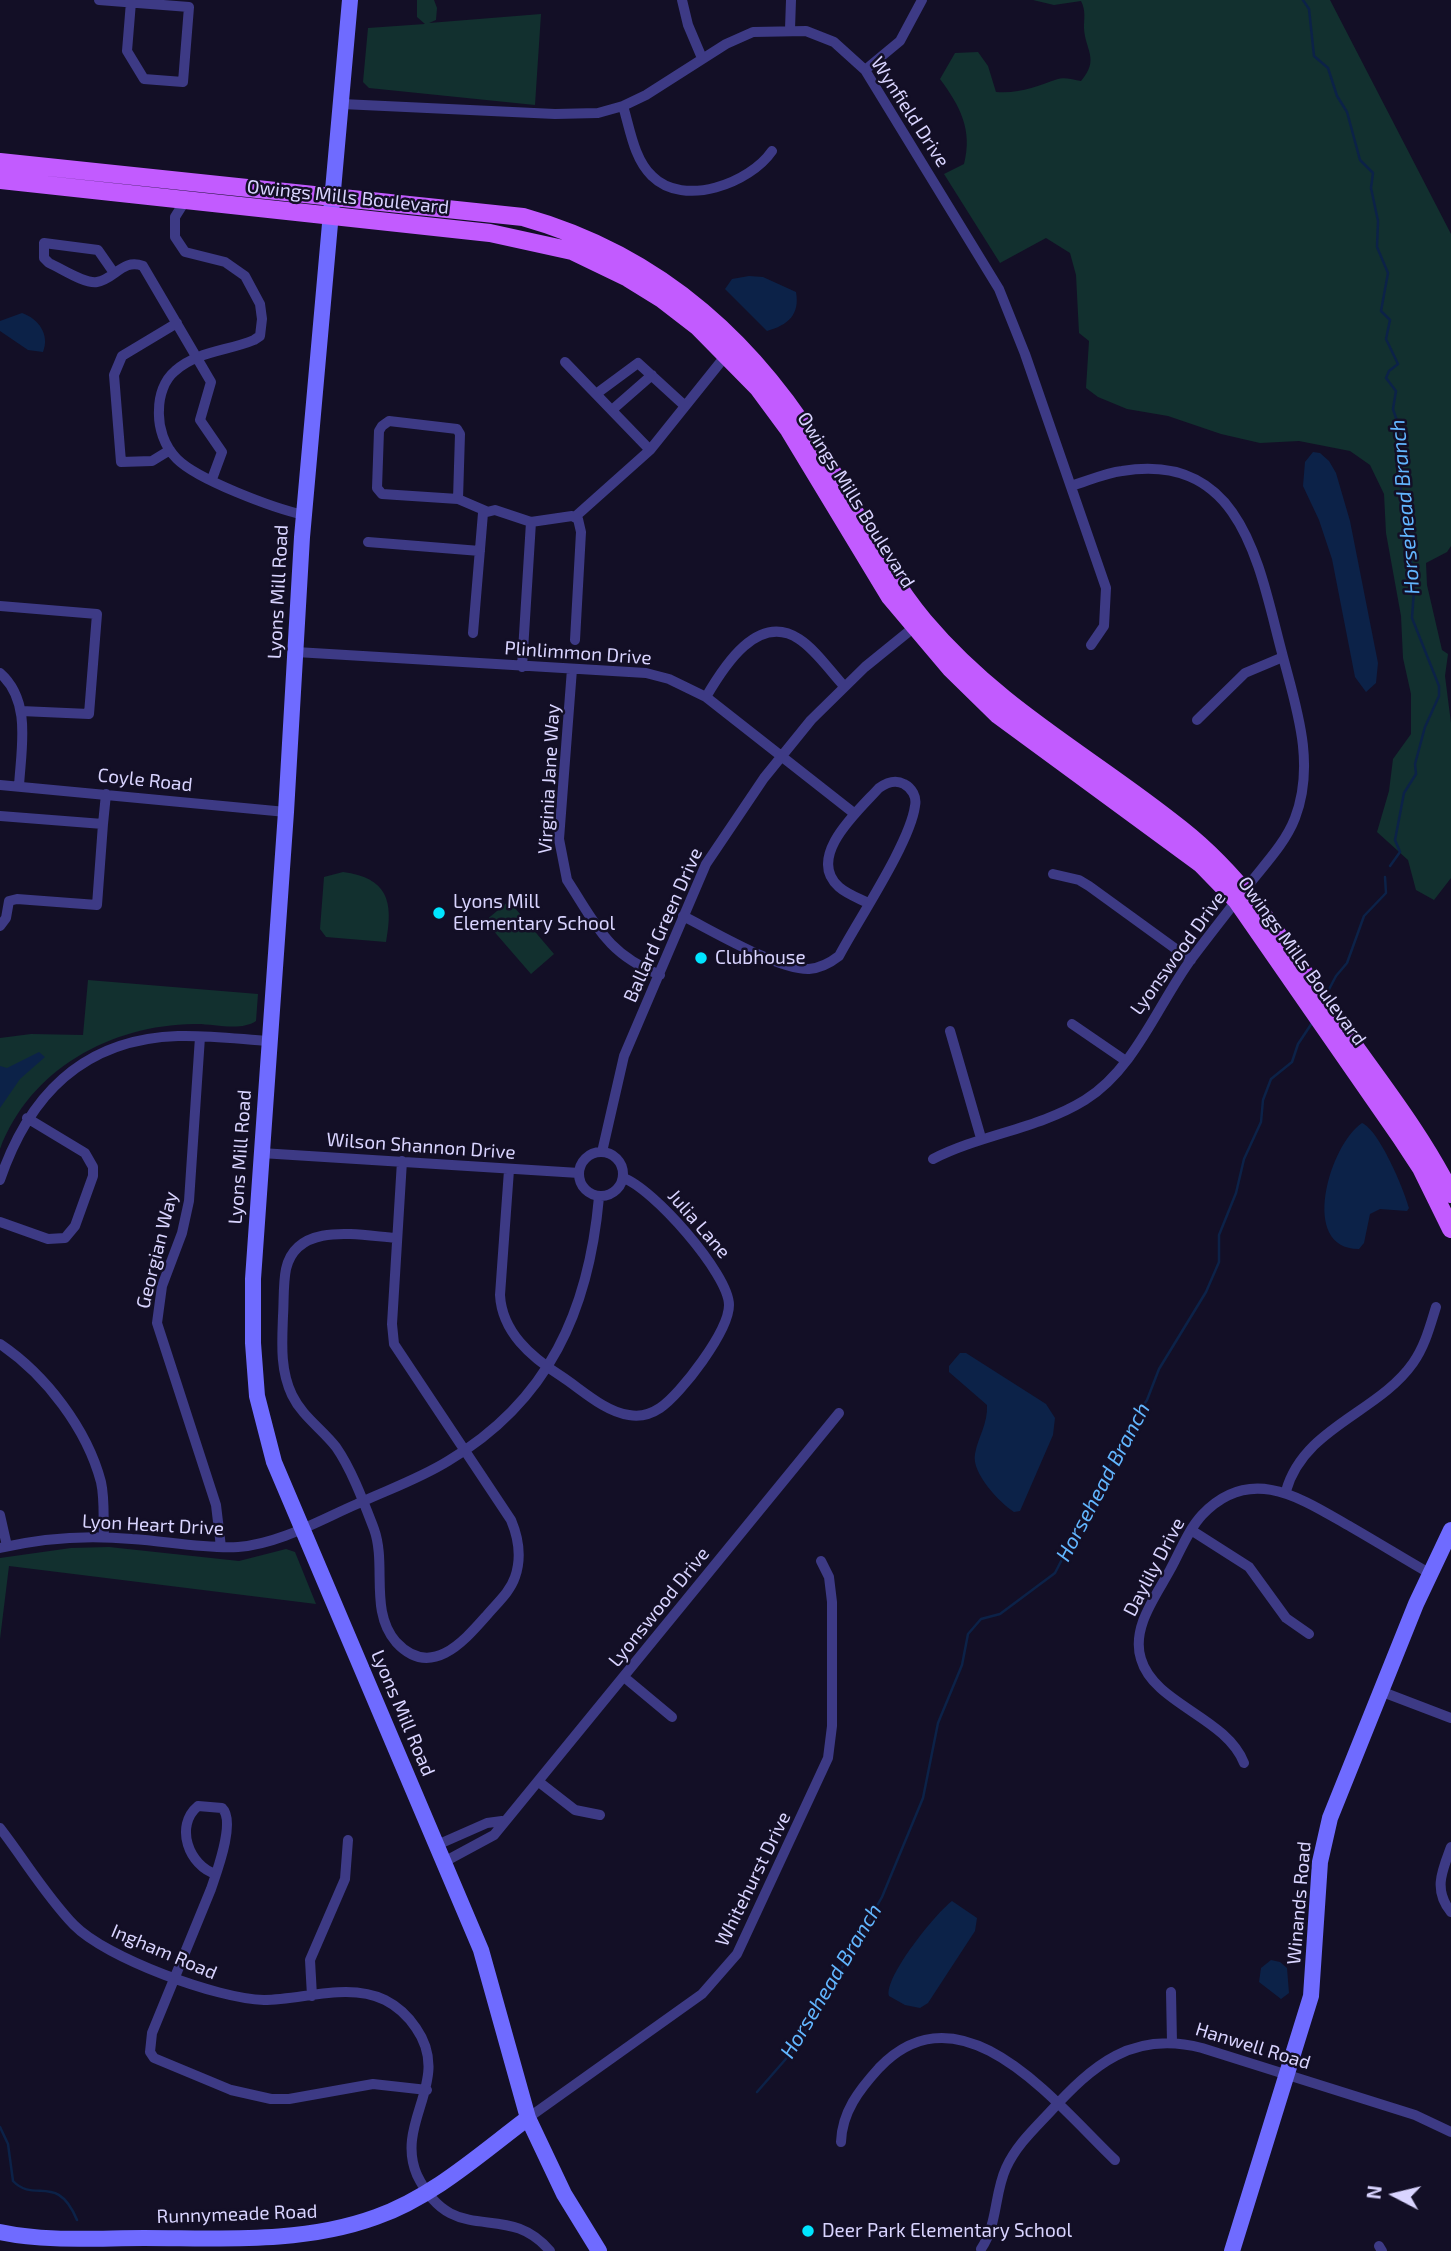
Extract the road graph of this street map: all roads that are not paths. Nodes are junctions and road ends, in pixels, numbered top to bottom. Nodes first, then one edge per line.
1 (99, 0) edge
2 (349, 0) edge
3 (682, 0) edge
4 (791, 0) edge
5 (922, 0) edge
6 (131, 2) junction
7 (790, 29) junction
8 (702, 58) junction
9 (865, 70) junction
10 (342, 104) junction
11 (623, 106) junction
12 (772, 151) dead end
13 (0, 162) edge
14 (0, 180) edge
15 (332, 197) junction
16 (185, 201) junction
17 (330, 216) junction
18 (114, 273) junction
19 (177, 323) junction
20 (727, 354) junction
21 (197, 358) junction
22 (565, 362) dead end
23 (652, 374) junction
24 (596, 394) junction
25 (685, 406) junction
26 (612, 411) junction
27 (170, 450) junction
28 (650, 450) junction
29 (212, 479) junction
30 (1072, 486) junction
31 (458, 499) junction
32 (486, 511) junction
33 (304, 515) junction
34 (576, 516) junction
35 (531, 522) junction
36 (368, 542) dead end
37 (480, 551) junction
38 (0, 606) edge
39 (918, 624) junction
40 (473, 633) dead end
41 (575, 640) dead end
42 (1091, 645) dead end
43 (296, 652) junction
44 (1283, 657) junction
45 (522, 667) junction
46 (572, 669) junction
47 (0, 673) edge
48 (844, 686) junction
49 (706, 697) junction
50 (21, 711) junction
51 (1197, 720) dead end
52 (782, 756) junction
53 (0, 785) edge
54 (19, 786) junction
55 (106, 794) junction
56 (286, 812) junction
57 (855, 814) junction
58 (0, 816) edge
59 (103, 824) junction
60 (1053, 874) dead end
61 (1241, 895) junction
62 (868, 903) junction
63 (683, 916) junction
64 (0, 926) edge
65 (1191, 960) junction
66 (660, 975) junction
67 (1072, 1024) dead end
68 (1333, 1027) junction
69 (950, 1031) dead end
70 (200, 1037) junction
71 (270, 1041) junction
72 (1126, 1061) junction
73 (27, 1118) junction
74 (981, 1138) junction
75 (602, 1152) junction
76 (261, 1153) junction
77 (933, 1159) dead end
78 (402, 1161) junction
79 (509, 1170) junction
80 (579, 1173) junction
81 (623, 1178) junction
82 (0, 1180) edge
83 (1451, 1194) edge
84 (598, 1196) junction
85 (0, 1222) edge
86 (1451, 1229) edge
87 (397, 1238) junction
88 (1436, 1307) dead end
89 (0, 1344) edge
90 (547, 1367) junction
91 (839, 1413) dead end
92 (464, 1451) junction
93 (1286, 1491) junction
94 (361, 1502) junction
95 (0, 1515) edge
96 (302, 1528) junction
97 (1451, 1530) edge
98 (1191, 1531) junction
99 (104, 1537) junction
100 (4, 1547) edge
101 (221, 1547) junction
102 (821, 1561) dead end
103 (1429, 1573) junction
104 (1309, 1634) dead end
105 (624, 1677) junction
106 (1380, 1691) junction
107 (672, 1717) dead end
108 (1451, 1718) edge
109 (1244, 1763) dead end
110 (539, 1782) junction
111 (600, 1815) dead end
112 (502, 1821) junction
113 (0, 1828) edge
114 (348, 1840) dead end
115 (437, 1845) junction
116 (1451, 1847) edge
117 (444, 1862) junction
118 (216, 1874) junction
119 (1451, 1912) edge
120 (176, 1978) junction
121 (1171, 1993) dead end
122 (312, 1996) junction
123 (1172, 2043) junction
124 (1287, 2074) junction
125 (427, 2090) junction
126 (1057, 2105) junction
127 (527, 2118) junction
128 (1451, 2132) edge
129 (841, 2142) dead end
130 (1115, 2160) dead end
131 (427, 2193) junction
132 (0, 2232) edge
133 (981, 2249) dead end
134 (550, 2251) edge
135 (598, 2251) edge
136 (1232, 2251) edge

1 - 6 street
2 - 10 main road, Lyons Mill Road
3 - 8 street
4 - 7 street
5 - 9 street
6 - 6 street
7 - 8 street, Wynfield Drive
7 - 9 street, Wynfield Drive
8 - 11 street, Wynfield Drive
9 - 30 street, Wynfield Drive
10 - 11 street, Wynfield Drive
10 - 15 main road, Lyons Mill Road
11 - 12 street
13 - 15 main road, Owings Mills Boulevard
14 - 16 main road, Owings Mills Boulevard
15 - 17 main road, Lyons Mill Road
15 - 39 main road, Owings Mills Boulevard
16 - 17 main road, Owings Mills Boulevard
16 - 21 street
17 - 20 main road, Owings Mills Boulevard
17 - 33 main road, Lyons Mill Road
18 - 18 street
18 - 19 street
19 - 21 street
19 - 27 street
20 - 25 street
20 - 39 main road, Owings Mills Boulevard
21 - 27 street
21 - 29 street
22 - 24 street
23 - 24 street
23 - 25 street
23 - 26 street
24 - 26 street
25 - 28 street
26 - 28 street
27 - 29 street
28 - 34 street
29 - 33 street
30 - 42 street, Wynfield Drive
30 - 44 street, Lyonswood Drive
31 - 31 street
31 - 32 street
32 - 35 street
32 - 37 street
33 - 43 main road, Lyons Mill Road
34 - 35 street
34 - 41 street
35 - 45 street
36 - 37 street
37 - 40 street
38 - 50 street
39 - 48 street, Ballard Green Drive
39 - 61 main road, Owings Mills Boulevard
43 - 45 street, Plinlimmon Drive
43 - 56 main road, Lyons Mill Road
44 - 51 street
44 - 61 street, Lyonswood Drive
45 - 46 street, Plinlimmon Drive
46 - 49 street, Plinlimmon Drive
46 - 66 street, Virginia Jane Way
47 - 50 street
48 - 49 street
48 - 52 street, Ballard Green Drive
49 - 52 street, Plinlimmon Drive
50 - 54 street
52 - 57 street, Plinlimmon Drive
52 - 63 street, Ballard Green Drive
53 - 54 street, Coyle Road
54 - 55 street, Coyle Road
55 - 56 street, Coyle Road
55 - 59 street
56 - 71 main road, Lyons Mill Road
57 - 62 street
57 - 62 street
58 - 59 street
59 - 64 street
60 - 65 street
61 - 65 street, Lyonswood Drive
61 - 68 main road, Owings Mills Boulevard
62 - 63 street
63 - 66 street, Ballard Green Drive
65 - 72 street, Lyonswood Drive
66 - 75 street, Ballard Green Drive
67 - 72 street
68 - 83 main road, Owings Mills Boulevard
68 - 86 main road, Owings Mills Boulevard
69 - 74 street
70 - 71 street
70 - 73 street
70 - 101 street, Georgian Way
71 - 76 main road, Lyons Mill Road
72 - 74 street, Lyonswood Drive
73 - 82 street
73 - 85 street
74 - 77 street, Lyonswood Drive
75 - 80 street
75 - 81 street
76 - 78 street, Wilson Shannon Drive
76 - 96 main road, Lyons Mill Road
78 - 79 street, Wilson Shannon Drive
78 - 87 street
79 - 80 street, Wilson Shannon Drive
79 - 90 street, Julia Lane
80 - 84 street
81 - 84 street
81 - 90 street, Julia Lane
84 - 90 street
87 - 92 street
87 - 94 street
88 - 93 street
89 - 99 street
90 - 92 street
91 - 105 street, Lyonswood Drive
92 - 94 street
92 - 94 street
93 - 98 street, Daylily Drive
93 - 103 street, Daylily Drive
94 - 96 street
95 - 100 street
96 - 101 street, Lyon Heart Drive
96 - 115 main road, Lyons Mill Road
97 - 103 main road, Winands Road
98 - 104 street
98 - 109 street, Daylily Drive
99 - 100 street, Lyon Heart Drive
99 - 101 street, Lyon Heart Drive
102 - 127 street, Whitehurst Drive
103 - 106 main road, Winands Road
105 - 107 street
105 - 110 street, Lyonswood Drive
106 - 108 street
106 - 124 main road, Winands Road
110 - 111 street
110 - 112 street, Lyonswood Drive
112 - 115 street, Lyonswood Drive
112 - 117 street, Lyonswood Drive
113 - 120 street, Ingham Road
114 - 122 street
115 - 117 main road, Lyons Mill Road
116 - 119 street
117 - 127 main road, Lyons Mill Road
118 - 118 street
118 - 120 street
120 - 122 street, Ingham Road
120 - 125 street
121 - 123 street
122 - 125 street, Ingham Road
123 - 124 street, Hanwell Road
123 - 126 street, Hanwell Road
124 - 128 street, Hanwell Road
124 - 136 main road, Winands Road
125 - 131 street, Ingham Road
126 - 129 street
126 - 130 street
126 - 133 street, Hanwell Road
127 - 131 main road, Runnymeade Road
127 - 135 main road, Lyons Mill Road
131 - 132 main road, Runnymeade Road
131 - 134 street

